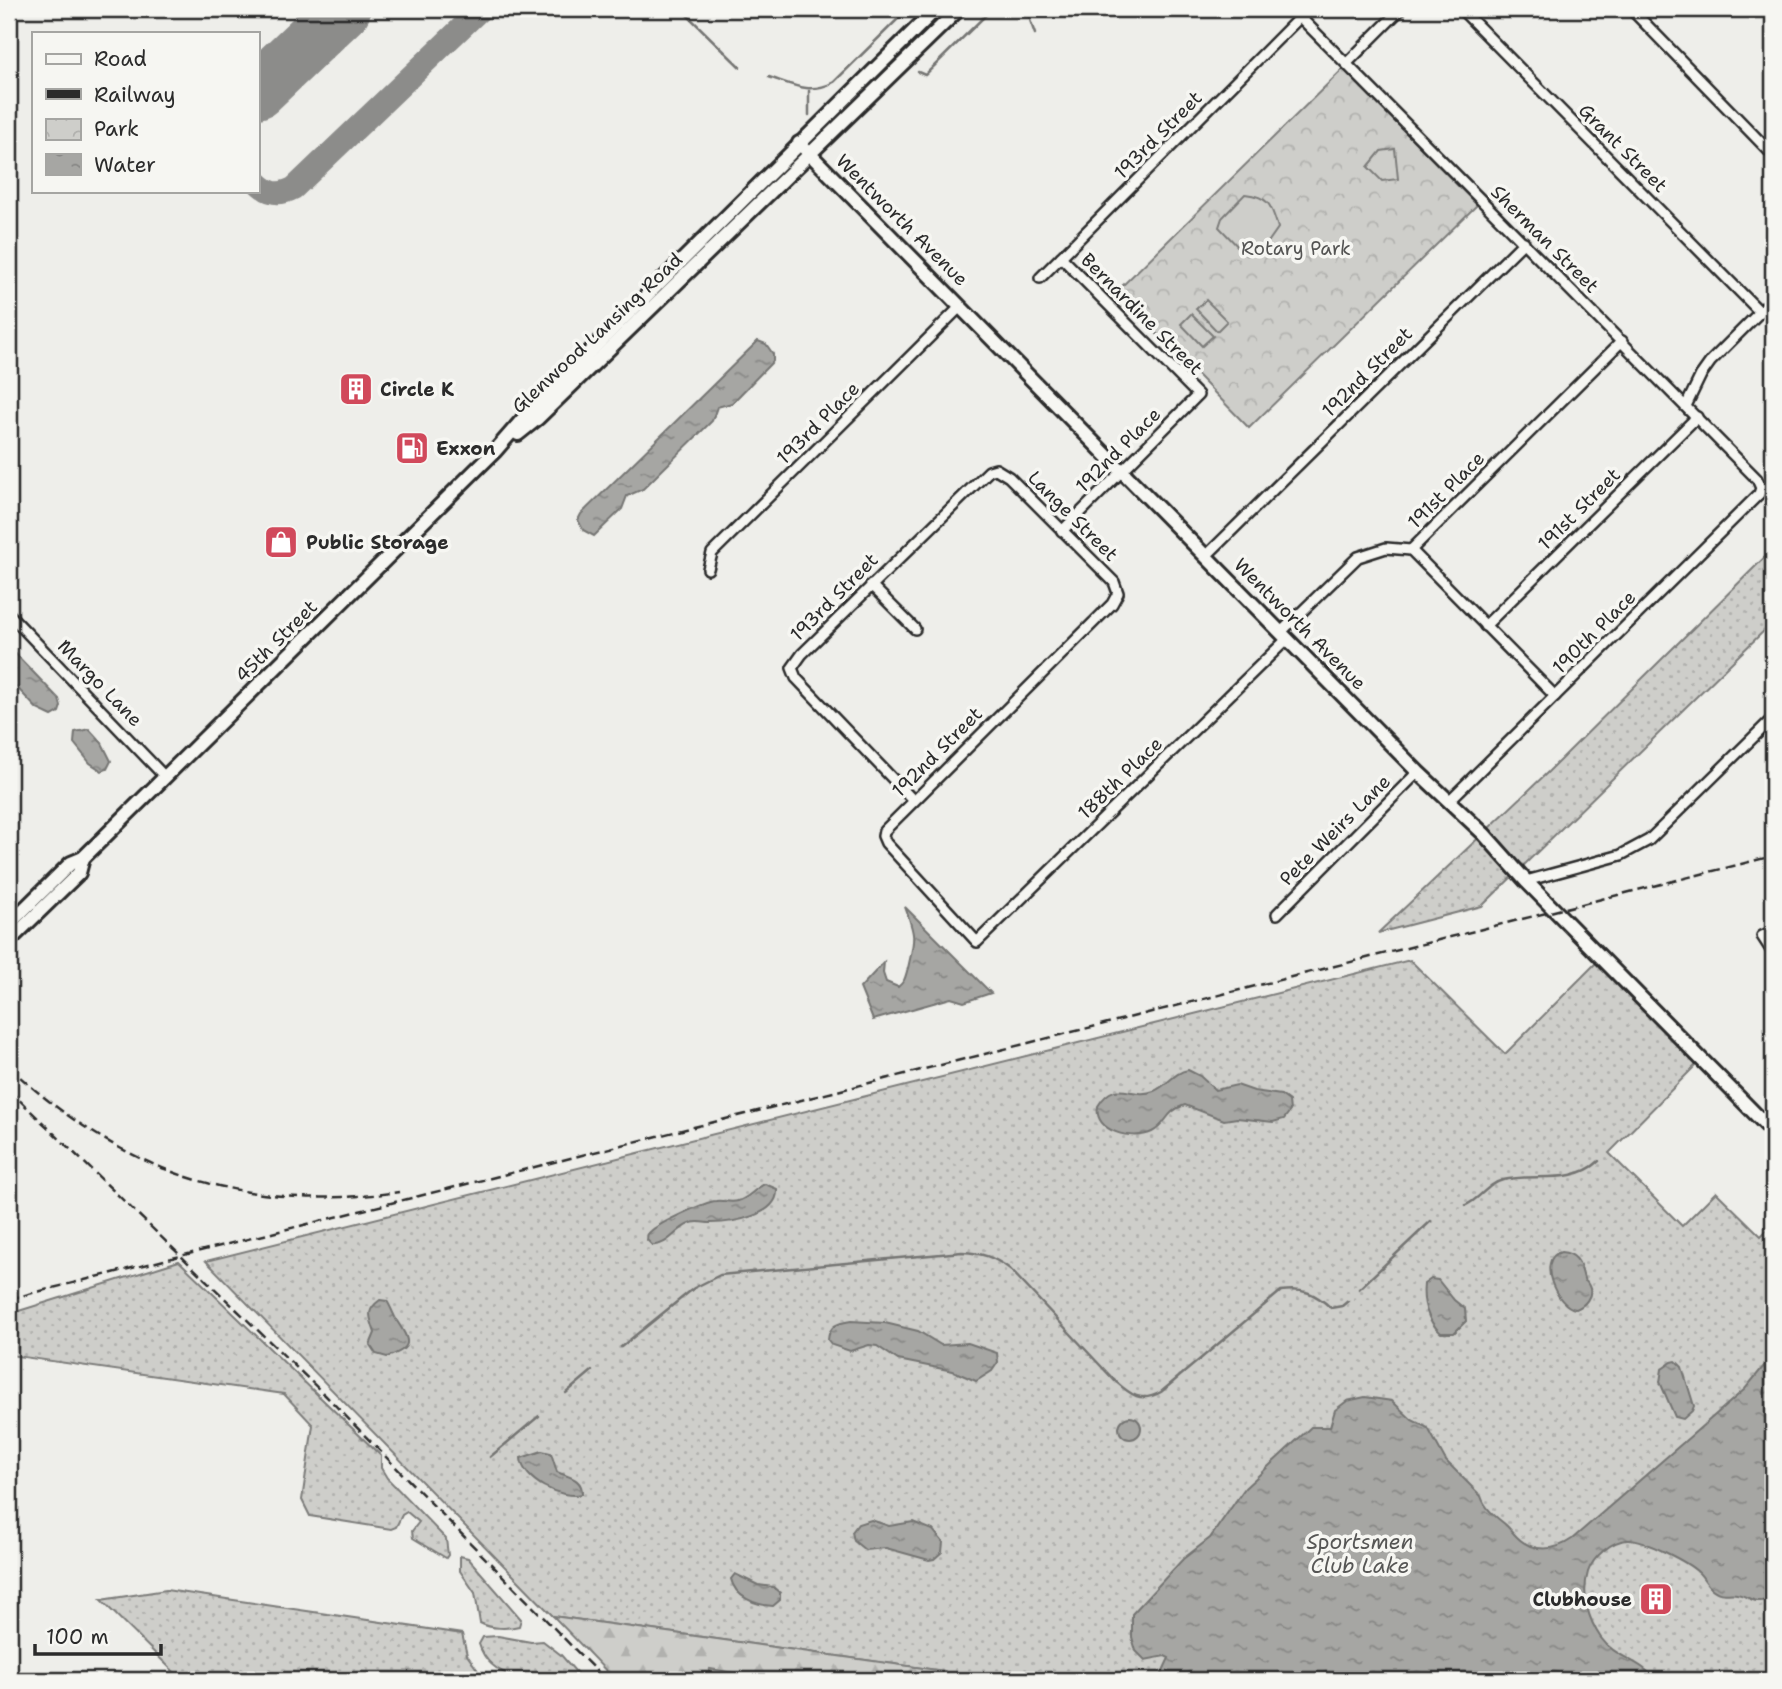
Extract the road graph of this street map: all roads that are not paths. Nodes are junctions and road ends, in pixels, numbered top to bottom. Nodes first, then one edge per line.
1 (936, 9) edge
2 (959, 9) edge
3 (1401, 9) edge
4 (1461, 9) edge
5 (1631, 9) edge
6 (1300, 17) joint
7 (1347, 63) junction
8 (799, 142) junction
9 (811, 155) junction
10 (1773, 155) edge
11 (1524, 242) junction
12 (1062, 257) junction
13 (1040, 278) dead end
14 (1773, 299) edge
15 (960, 307) junction
16 (1760, 312) junction
17 (1622, 341) junction
18 (1198, 395) joint
19 (1686, 406) junction
20 (1697, 417) junction
21 (495, 451) junction
22 (996, 469) joint
23 (1122, 471) junction
24 (1761, 488) joint
25 (1062, 531) junction
26 (1410, 550) junction
27 (1206, 556) junction
28 (708, 569) dead end
29 (872, 585) junction
30 (1118, 593) joint
31 (9, 614) edge
32 (1485, 626) junction
33 (915, 629) dead end
34 (1284, 635) junction
35 (1555, 696) junction
36 (1773, 718) edge
37 (1418, 772) junction
38 (165, 777) junction
39 (913, 800) junction
40 (1450, 800) junction
41 (83, 858) junction
42 (1525, 881) junction
43 (1277, 914) dead end
44 (9, 924) edge
45 (1773, 931) edge
46 (9, 941) edge
47 (977, 942) joint
48 (1773, 953) edge
49 (1773, 1132) edge

1 - 8 main road, Glenwood Lansing Road
2 - 9 main road, Glenwood Lansing Road
3 - 7 street
4 - 16 street, Grant Street
5 - 10 street
6 - 7 street, Sherman Street
6 - 12 street, 193rd Street
7 - 11 street, Sherman Street
8 - 9 main road, Wentworth Avenue
8 - 21 main road, Glenwood Lansing Road
9 - 15 main road, Wentworth Avenue
9 - 21 main road, Glenwood Lansing Road
11 - 17 street, Sherman Street
11 - 27 street, 192nd Street
12 - 13 street, 193rd Street
12 - 18 street, Bernardine Street
14 - 16 street
15 - 23 main road, Wentworth Avenue
15 - 28 street, 193rd Place
16 - 19 street
17 - 19 street, Sherman Street
17 - 26 street, 191st Place
18 - 23 street, 192nd Place
19 - 20 street, Sherman Street
20 - 24 street, Sherman Street
20 - 32 street, 191st Street
21 - 38 main road, 45th Street
22 - 25 street, Lange Street
22 - 29 street, 193rd Street
23 - 25 street, 192nd Place
23 - 27 main road, Wentworth Avenue
24 - 35 street, 190th Place
25 - 30 street, Lange Street
26 - 32 street
26 - 34 street, 191st Place
27 - 34 main road, Wentworth Avenue
29 - 33 street
29 - 39 street, 193rd Street
30 - 39 street, 192nd Street
31 - 38 street, Margo Lane
32 - 35 street
34 - 37 main road, Wentworth Avenue
34 - 47 street, 188th Place
35 - 40 street, 190th Place
36 - 42 street
37 - 40 main road, Wentworth Avenue
37 - 43 street, Pete Weirs Lane
38 - 41 main road, 45th Street
39 - 47 street, 192nd Street
40 - 42 main road, Wentworth Avenue
41 - 44 main road, 45th Street
41 - 46 main road, 45th Street
42 - 49 main road, Wentworth Avenue
45 - 48 street

